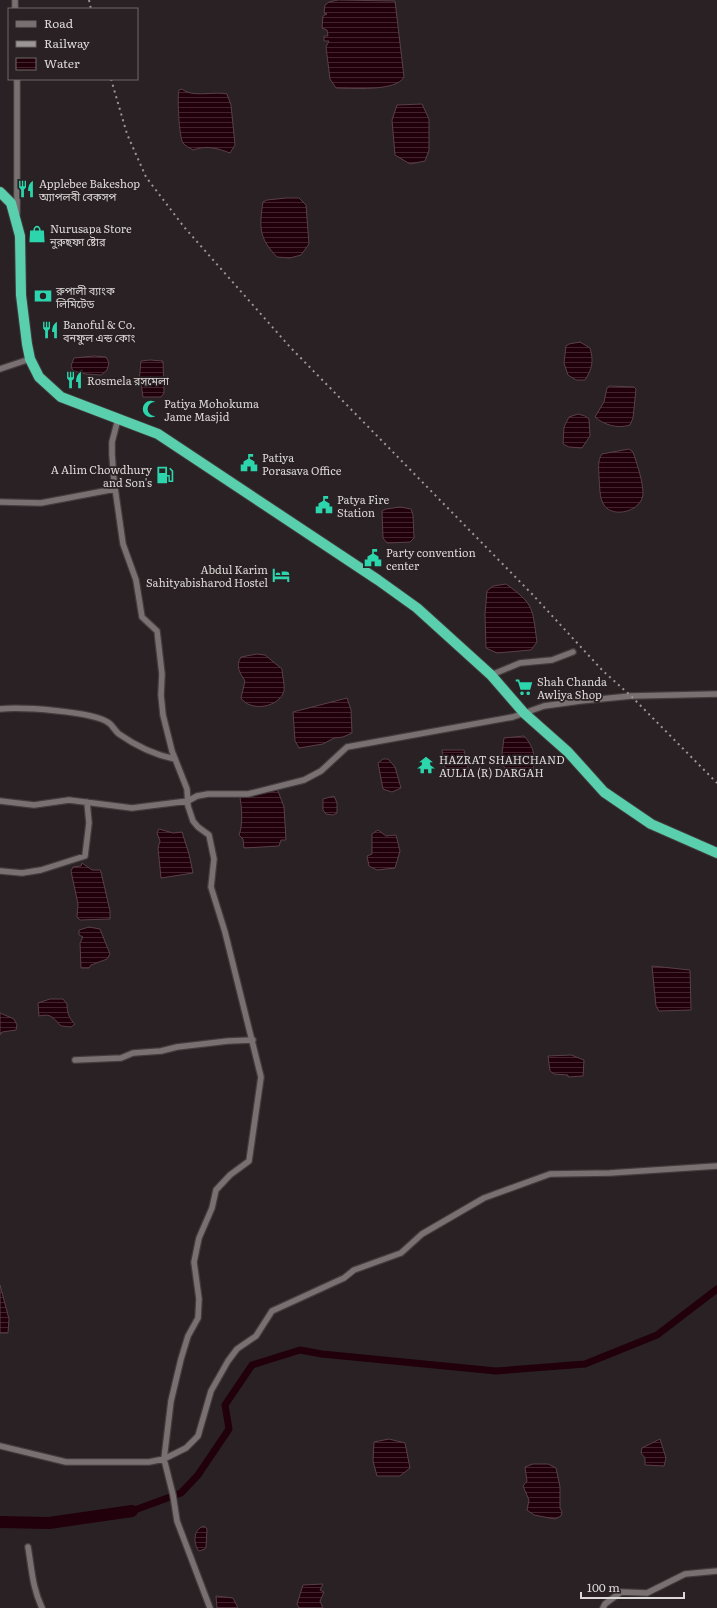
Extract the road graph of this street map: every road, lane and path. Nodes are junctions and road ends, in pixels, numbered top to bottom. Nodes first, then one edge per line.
1 (16, 80) edge
2 (0, 192) edge
3 (17, 222) junction
4 (30, 359) junction
5 (0, 369) edge
6 (118, 420) junction
7 (115, 489) junction
8 (0, 502) edge
9 (573, 652) dead end
10 (491, 675) junction
11 (717, 694) edge
12 (0, 709) edge
13 (524, 713) junction
14 (175, 759) junction
15 (188, 801) junction
16 (0, 802) edge
17 (87, 802) junction
18 (717, 852) edge
19 (0, 871) edge
20 (253, 1040) junction
21 (75, 1060) dead end
22 (717, 1166) edge
23 (0, 1446) edge
24 (164, 1458) junction
25 (28, 1547) dead end
26 (717, 1571) edge
27 (42, 1608) edge
28 (210, 1608) edge
29 (603, 1608) edge

1 - 3 street
2 - 3 highway
3 - 4 highway
4 - 5 street
4 - 6 highway
6 - 7 street
6 - 10 highway
7 - 8 street
7 - 14 street
9 - 10 street
10 - 13 highway
11 - 13 street
12 - 14 street
13 - 15 street
13 - 18 highway
14 - 15 street
15 - 17 street
15 - 20 street
16 - 17 street
17 - 19 street
20 - 21 street
20 - 24 street
22 - 24 street
23 - 24 street
24 - 28 street
25 - 27 street
26 - 29 street

